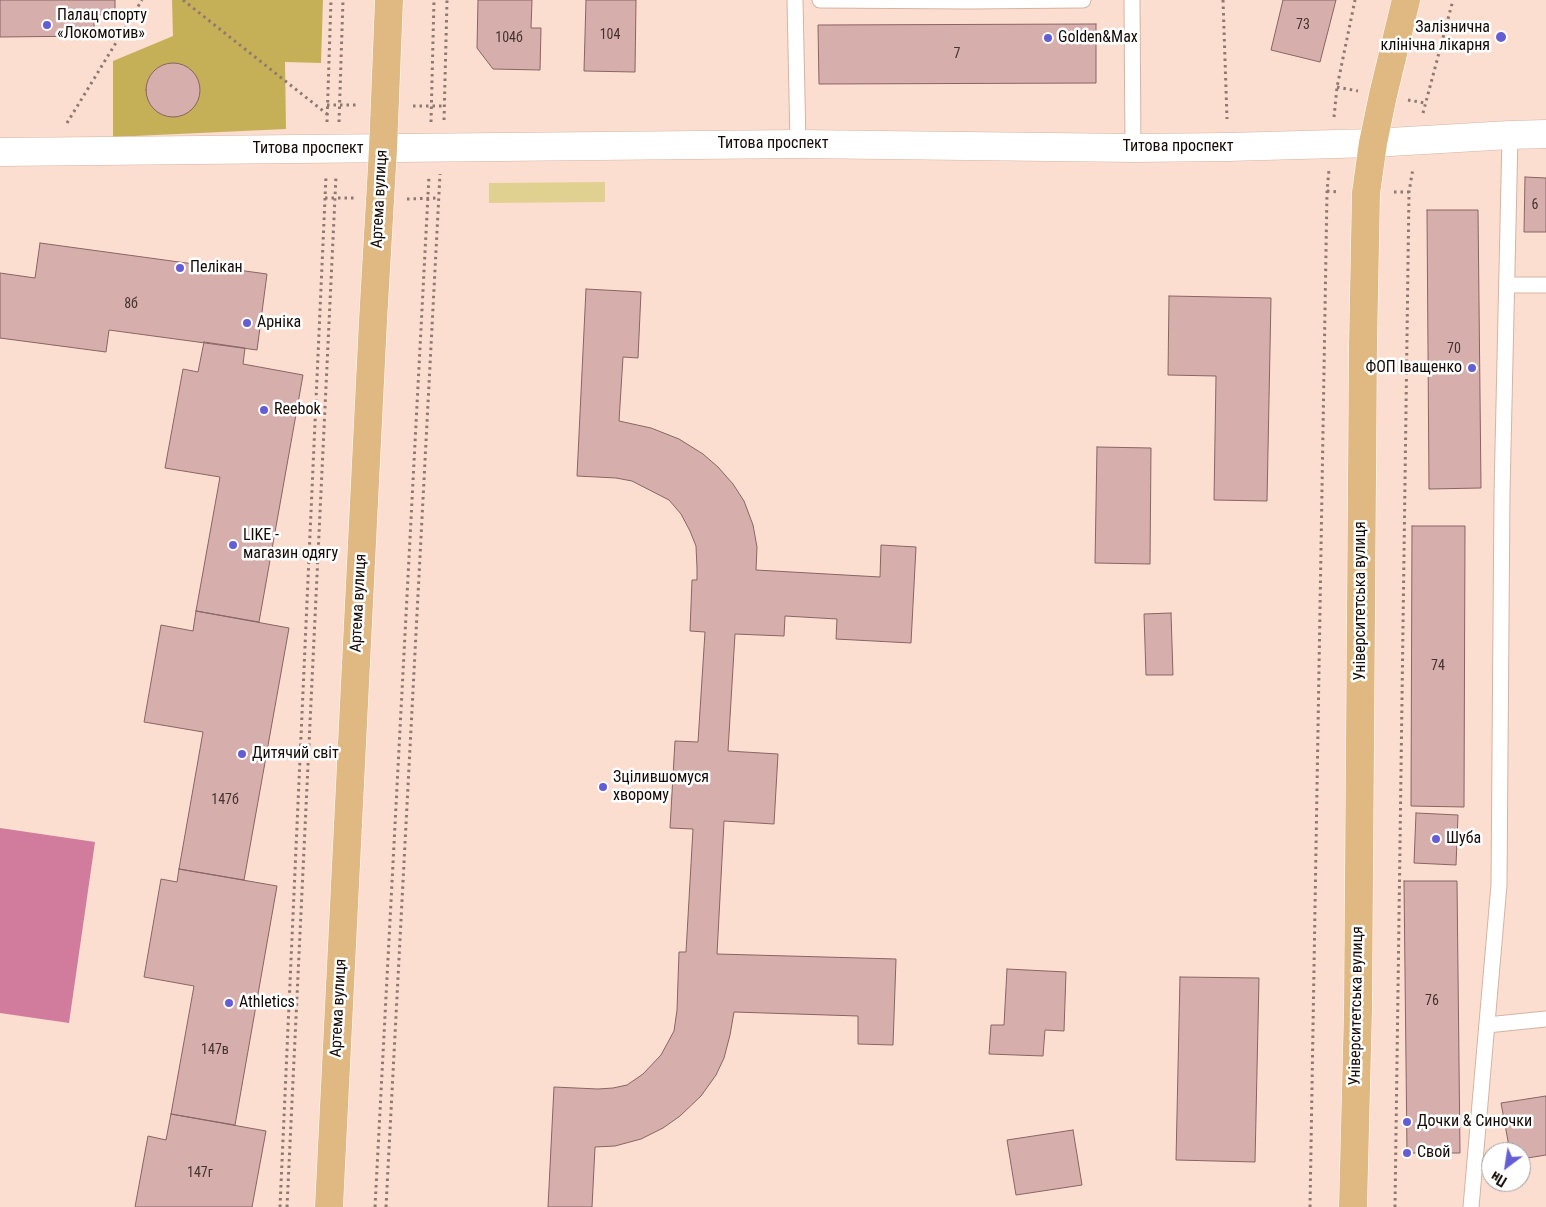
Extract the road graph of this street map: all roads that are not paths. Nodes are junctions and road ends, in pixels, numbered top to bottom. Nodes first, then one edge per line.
1 (389, 0) edge
2 (795, 0) edge
3 (820, 0) edge
4 (1083, 0) edge
5 (1132, 0) edge
6 (1406, 0) edge
7 (969, 1) edge
8 (1546, 134) edge
9 (1510, 135) junction
10 (1373, 143) junction
11 (798, 144) junction
12 (1133, 148) junction
13 (383, 149) junction
14 (0, 152) edge
15 (1546, 284) edge
16 (1507, 285) junction
17 (1546, 1018) edge
18 (1487, 1025) junction
19 (329, 1207) edge
20 (1353, 1207) edge
21 (1471, 1207) edge

1 - 13 main road, Артема вулиця
2 - 11 lane
3 - 7 lane
4 - 7 lane
5 - 12 lane
6 - 10 main road, Університетська вулиця
8 - 9 street, Титова проспект
9 - 10 street, Титова проспект
9 - 16 lane
10 - 12 street, Титова проспект
10 - 20 main road, Університетська вулиця
11 - 12 street, Титова проспект
11 - 13 street, Титова проспект
13 - 14 street, Титова проспект
13 - 19 main road, Артема вулиця
15 - 16 lane
16 - 18 lane
17 - 18 lane
18 - 21 lane

